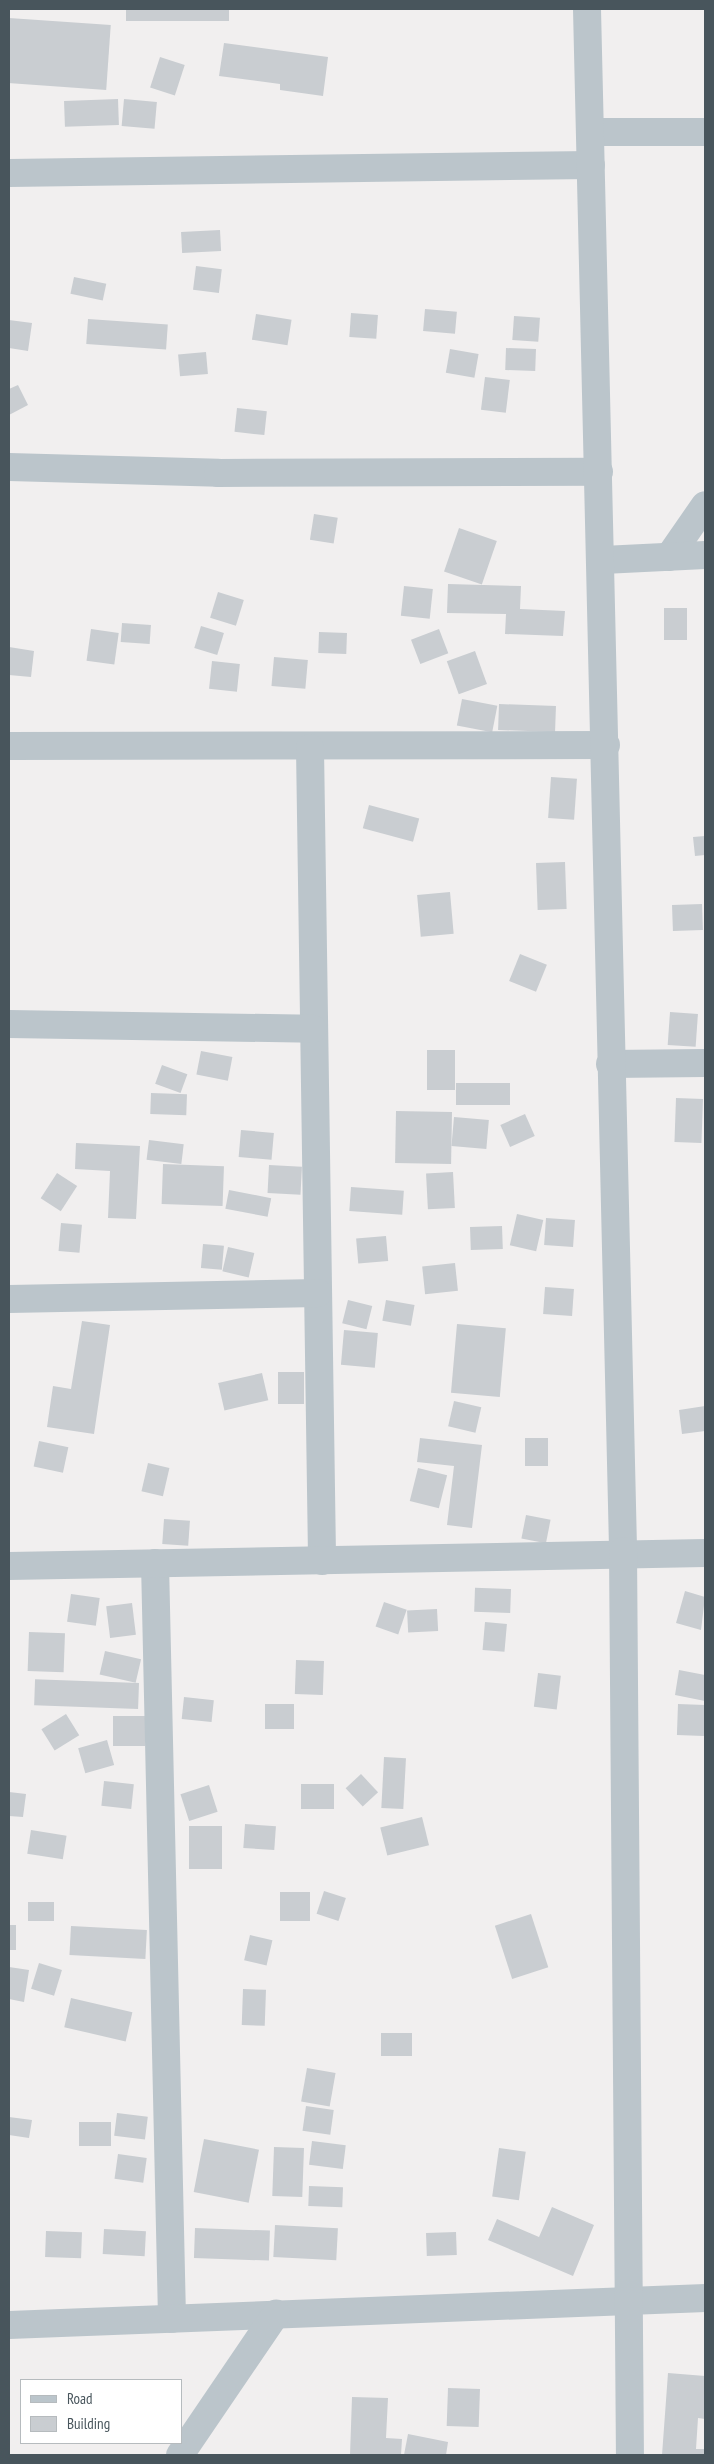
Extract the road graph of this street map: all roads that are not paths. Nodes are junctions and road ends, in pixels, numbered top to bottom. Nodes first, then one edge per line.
1 (587, 9) edge
2 (590, 132) junction
3 (705, 132) edge
4 (591, 165) junction
5 (9, 173) edge
6 (9, 467) edge
7 (599, 472) junction
8 (705, 505) edge
9 (705, 555) edge
10 (669, 557) junction
11 (603, 560) junction
12 (606, 745) junction
13 (9, 746) edge
14 (310, 748) junction
15 (9, 1024) edge
16 (313, 1029) junction
17 (705, 1062) edge
18 (610, 1064) junction
19 (318, 1293) junction
20 (9, 1299) edge
21 (623, 1551) junction
22 (705, 1553) edge
23 (322, 1561) junction
24 (155, 1563) junction
25 (9, 1566) edge
26 (627, 2298) junction
27 (705, 2298) edge
28 (276, 2314) junction
29 (172, 2319) junction
30 (9, 2325) edge
31 (180, 2455) edge
32 (630, 2455) edge

1 - 2 street
2 - 3 street
2 - 4 street
4 - 5 street
4 - 7 street
6 - 7 street
7 - 11 street
8 - 10 street
9 - 10 street
10 - 11 street
11 - 12 street
12 - 14 street
12 - 18 street
13 - 14 street
14 - 16 street
15 - 16 street
16 - 19 street
17 - 18 street
18 - 21 street
19 - 20 street
19 - 23 street
21 - 22 street
21 - 23 street
21 - 26 street
23 - 24 street
24 - 25 street
24 - 29 street
26 - 27 street
26 - 28 street
26 - 32 street
28 - 29 street
28 - 31 street
29 - 30 street

